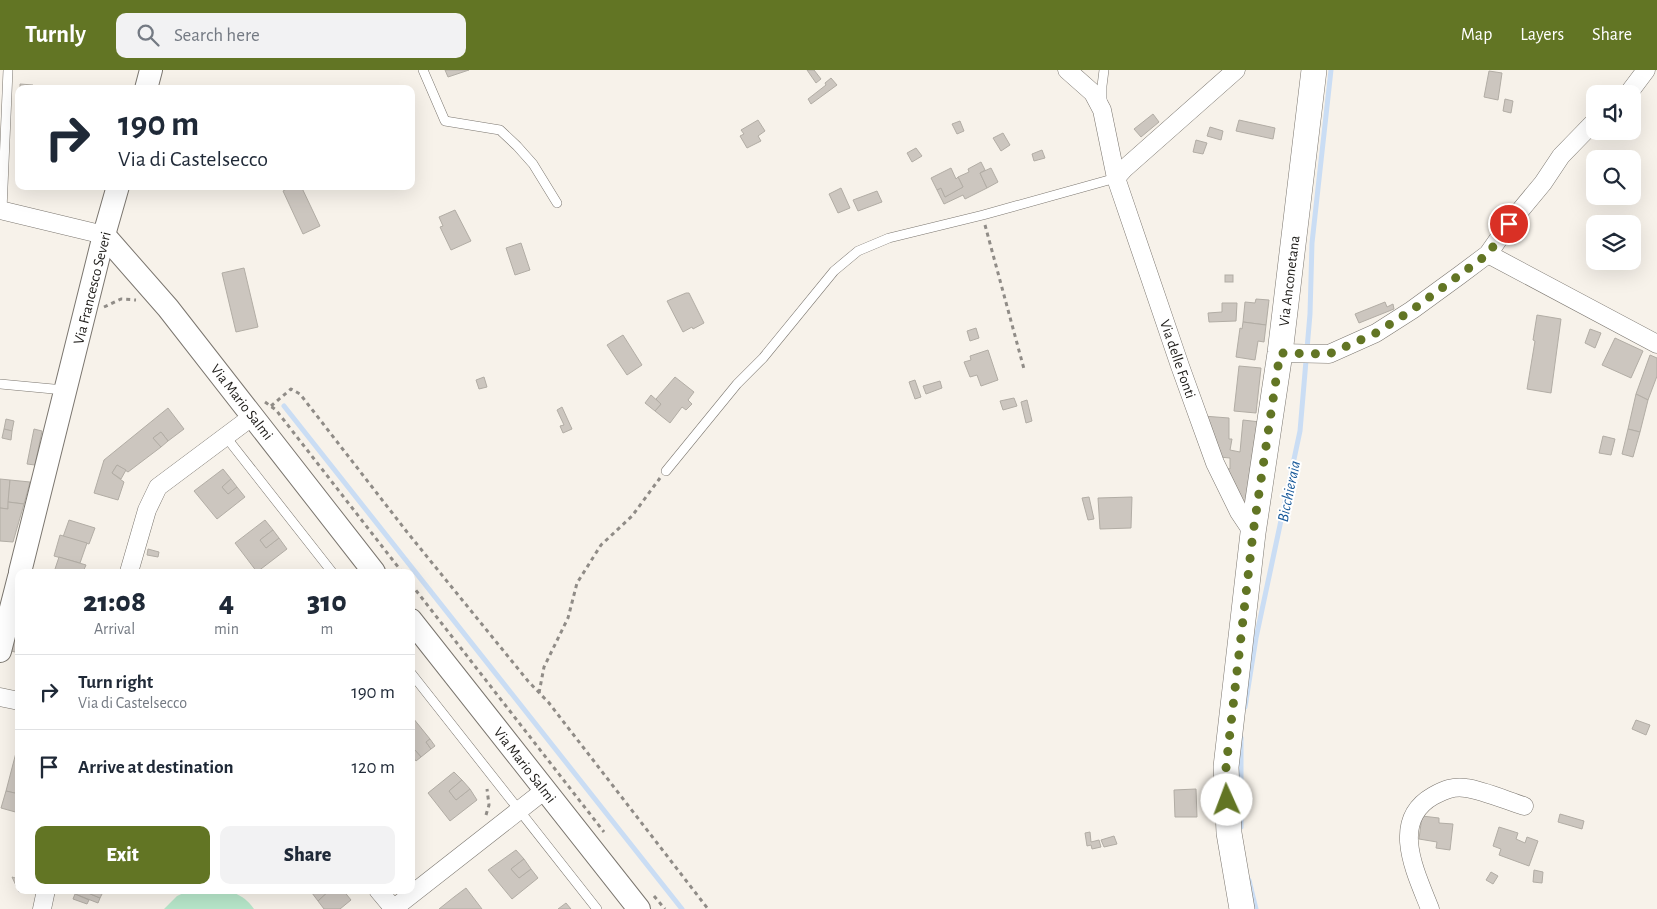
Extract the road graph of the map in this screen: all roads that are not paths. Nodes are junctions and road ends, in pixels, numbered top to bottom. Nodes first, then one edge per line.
1 (8, 70) edge
2 (151, 70) edge
3 (422, 70) edge
4 (1067, 70) edge
5 (1104, 70) edge
6 (1236, 70) edge
7 (1314, 70) edge
8 (1646, 70) edge
9 (147, 85) edge
10 (1635, 85) edge
11 (1102, 110) junction
12 (1586, 130) edge
13 (1116, 178) junction
14 (117, 190) edge
15 (557, 203) dead end
16 (1, 210) edge
17 (104, 235) junction
18 (1488, 254) junction
19 (1657, 344) edge
20 (1287, 354) junction
21 (0, 384) edge
22 (67, 390) junction
23 (255, 408) junction
24 (226, 437) junction
25 (666, 471) dead end
26 (1253, 533) junction
27 (21, 569) edge
28 (130, 569) edge
29 (330, 569) edge
30 (372, 569) edge
31 (15, 593) edge
32 (415, 625) edge
33 (0, 651) edge
34 (415, 678) edge
35 (0, 697) edge
36 (15, 700) edge
37 (545, 790) junction
38 (1524, 806) dead end
39 (519, 810) junction
40 (415, 892) edge
41 (45, 894) edge
42 (381, 894) edge
43 (412, 894) edge
44 (646, 902) edge
45 (42, 909) edge
46 (393, 909) edge
47 (597, 909) edge
48 (1242, 909) edge
49 (1430, 909) edge

1 - 16 lane
2 - 9 street
3 - 15 lane
4 - 11 street, Via delle Fonti
5 - 11 lane
6 - 13 street
7 - 20 main road, Via Anconetana
8 - 10 street
11 - 13 street, Via delle Fonti
12 - 18 street
13 - 25 lane
13 - 26 street, Via delle Fonti
14 - 17 street, Via Francesco Severi
16 - 17 street
17 - 22 street, Via Francesco Severi
17 - 23 street, Via Mario Salmi
18 - 19 street
18 - 20 street
20 - 26 main road, Via Anconetana
21 - 22 lane
22 - 27 street, Via Francesco Severi
23 - 24 street
23 - 30 street, Via Mario Salmi
24 - 28 street
24 - 29 lane
26 - 48 main road, Via Anconetana
31 - 33 street
32 - 37 street, Via Mario Salmi
34 - 39 lane
35 - 36 street
37 - 39 street
37 - 44 street, Via Mario Salmi
38 - 49 street
39 - 40 street
39 - 47 lane
41 - 45 street
42 - 46 street
43 - 46 street

